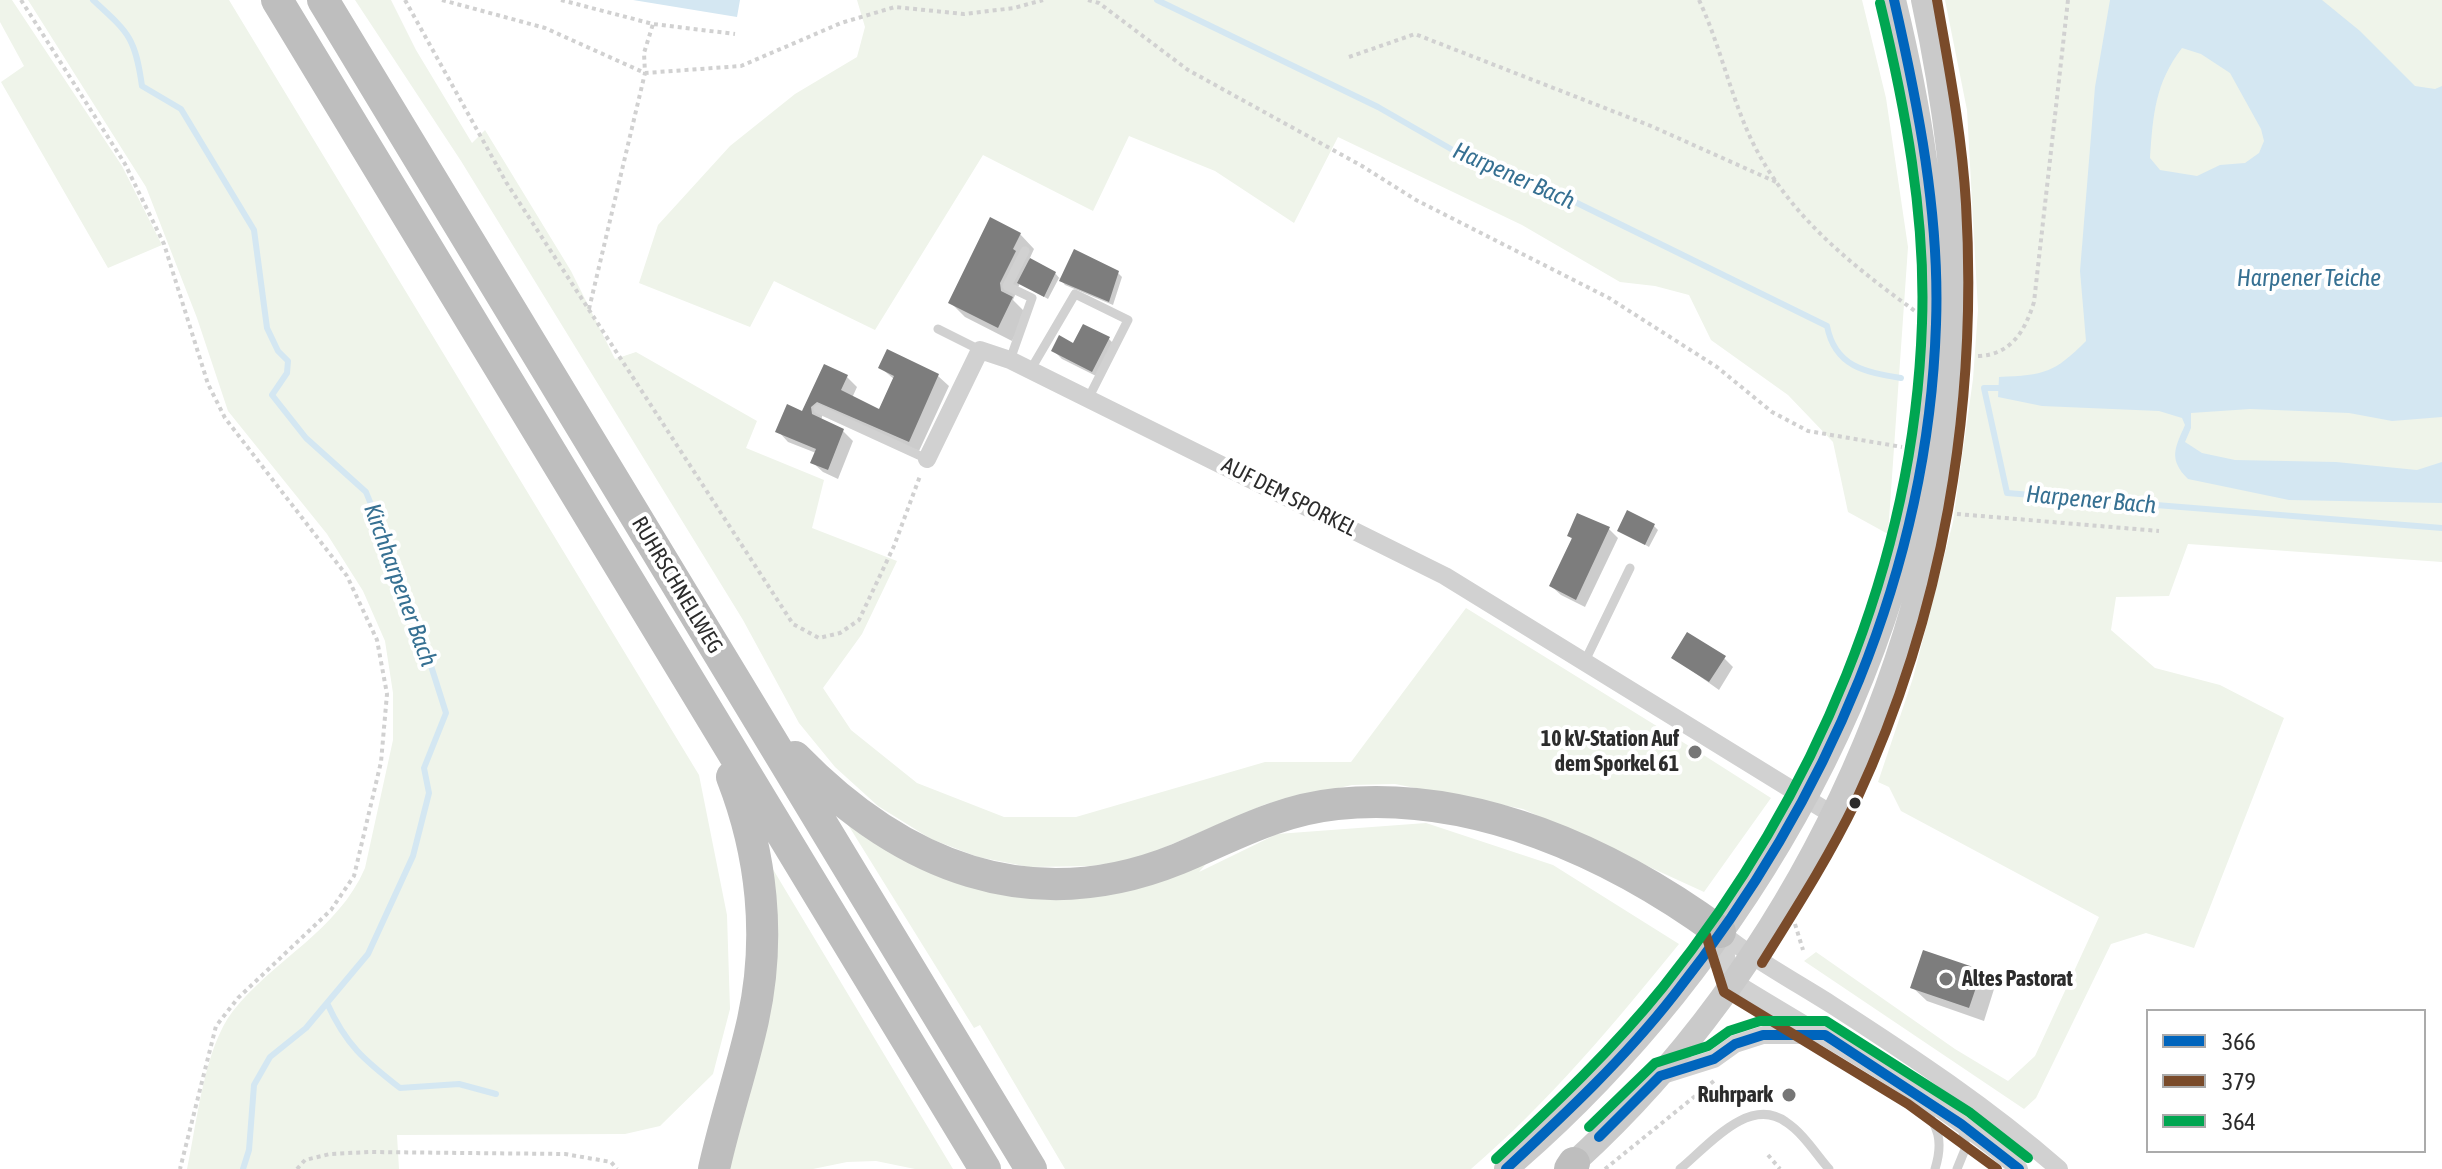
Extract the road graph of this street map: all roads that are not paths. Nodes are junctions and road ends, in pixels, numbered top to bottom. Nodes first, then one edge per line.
1 (277, 0) edge
2 (323, 0) edge
3 (1894, 0) edge
4 (1923, 0) edge
5 (1025, 251) dead end
6 (938, 329) dead end
7 (980, 350) junction
8 (1010, 360) junction
9 (1031, 369) junction
10 (1089, 397) junction
11 (818, 409) dead end
12 (927, 459) joint
13 (1630, 568) dead end
14 (721, 658) junction
15 (1585, 661) junction
16 (686, 676) junction
17 (1807, 797) junction
18 (1833, 815) junction
19 (1720, 932) junction
20 (1750, 956) junction
21 (1732, 981) junction
22 (1825, 1035) junction
23 (1660, 1076) junction
24 (1912, 1090) junction
25 (1961, 1124) junction
26 (1579, 1167) edge
27 (714, 1169) edge
28 (985, 1169) edge
29 (1031, 1169) edge
30 (1506, 1169) edge
31 (1680, 1169) edge
32 (1829, 1169) edge
33 (1935, 1169) edge
34 (1957, 1169) edge
35 (2019, 1169) edge
36 (2059, 1169) edge

1 - 16 highway, RUHRSCHNELLWEG
2 - 14 highway, RUHRSCHNELLWEG
3 - 17 main road
4 - 18 main road
5 - 8 lane
6 - 7 lane, AUF DEM SPORKEL
7 - 8 street, AUF DEM SPORKEL
7 - 12 street
8 - 9 street, AUF DEM SPORKEL
9 - 10 street, AUF DEM SPORKEL
9 - 10 lane
10 - 15 street, AUF DEM SPORKEL
11 - 12 lane
13 - 15 lane
14 - 19 highway
14 - 29 highway, RUHRSCHNELLWEG
15 - 17 street, AUF DEM SPORKEL
16 - 27 highway
16 - 28 highway, RUHRSCHNELLWEG
17 - 18 street, AUF DEM SPORKEL
17 - 19 main road
18 - 20 main road
19 - 20 street
19 - 21 street
19 - 30 main road
20 - 21 main road
20 - 36 street
21 - 22 street
21 - 23 main road
22 - 23 street
22 - 24 street
23 - 26 main road
24 - 25 street
24 - 33 lane
25 - 34 lane
25 - 35 street
31 - 32 lane

